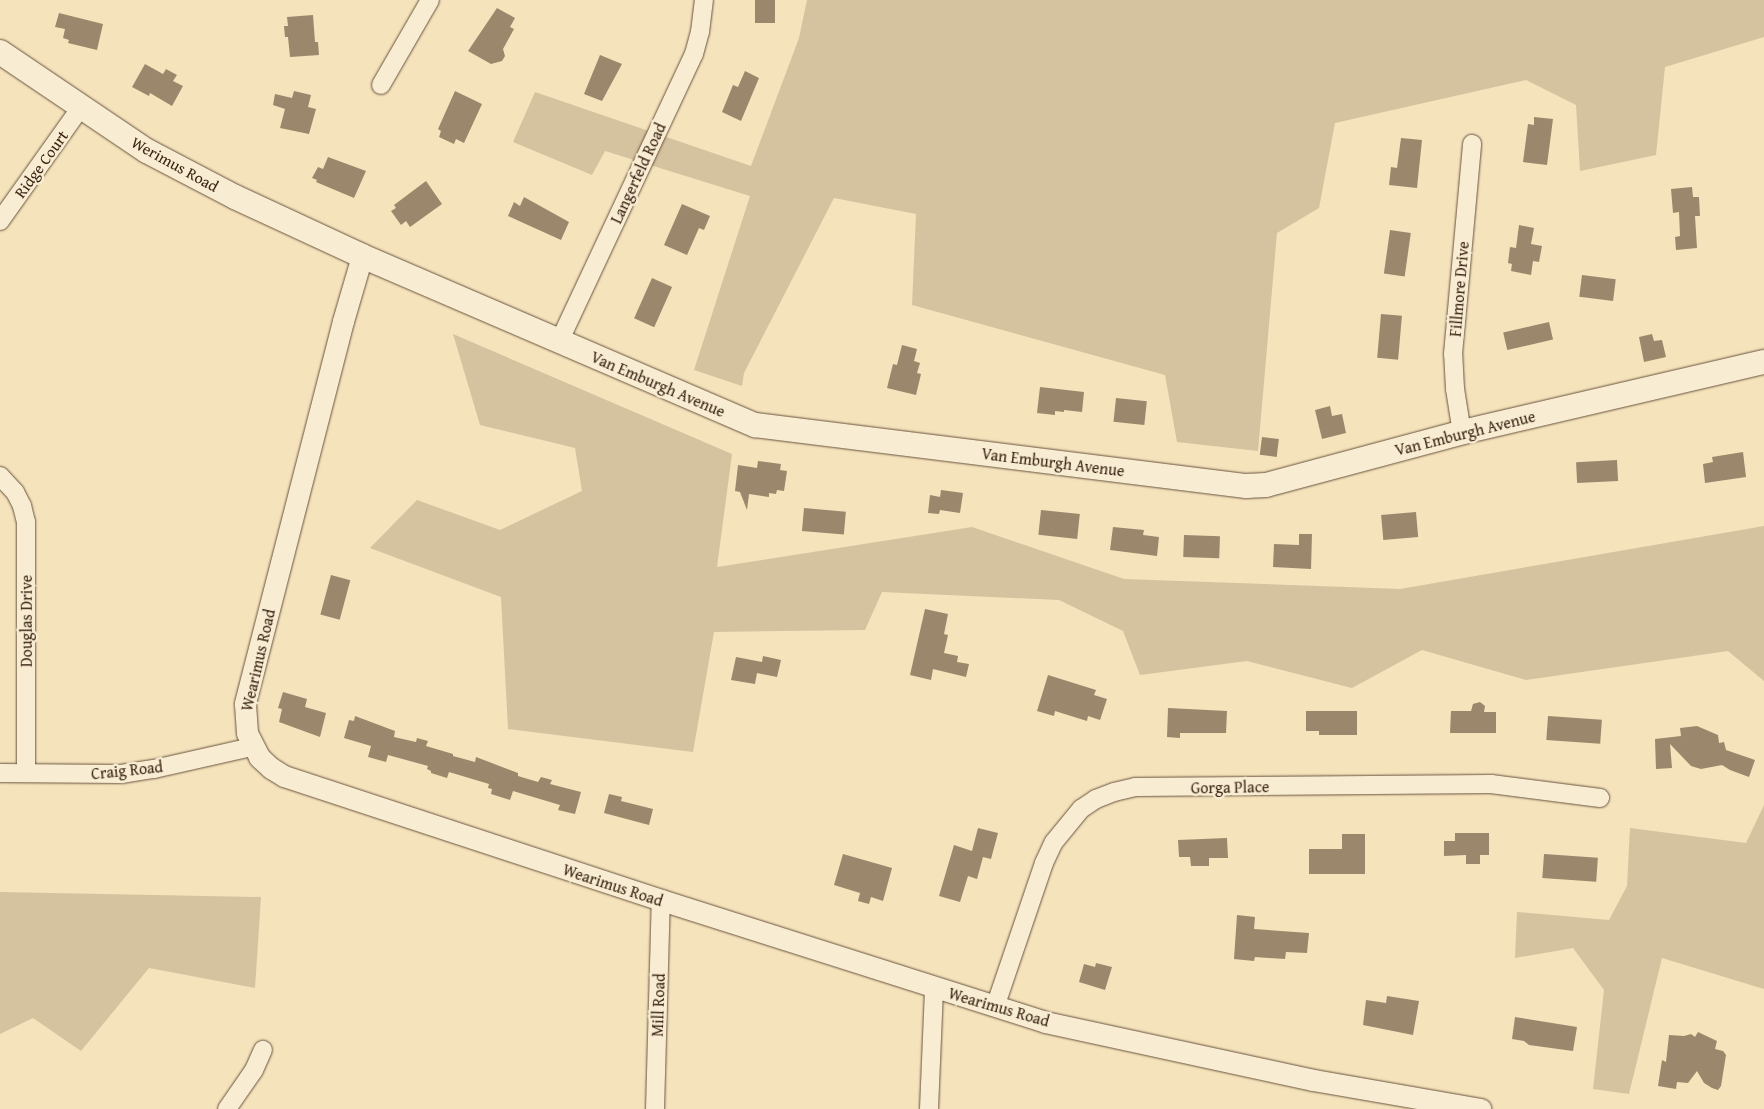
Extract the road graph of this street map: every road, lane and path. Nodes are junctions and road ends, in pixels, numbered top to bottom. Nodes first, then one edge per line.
1 (430, 0) edge
2 (704, 0) edge
3 (0, 52) edge
4 (382, 85) dead end
5 (82, 108) junction
6 (1472, 144) dead end
7 (0, 221) edge
8 (362, 256) junction
9 (559, 342) junction
10 (1764, 362) edge
11 (1462, 433) junction
12 (0, 476) edge
13 (252, 747) junction
14 (0, 773) edge
15 (26, 774) junction
16 (1600, 798) dead end
17 (661, 900) junction
18 (934, 988) junction
19 (995, 1007) junction
20 (263, 1050) dead end
21 (226, 1109) edge
22 (655, 1109) edge
23 (929, 1109) edge
24 (1481, 1109) edge

1 - 4 street
2 - 9 street, Langerfeld Road
3 - 5 main road, Werimus Road
5 - 7 street, Ridge Court
5 - 8 main road, Werimus Road
6 - 11 street, Fillmore Drive
8 - 9 main road, Van Emburgh Avenue
8 - 13 street, Wearimus Road
9 - 11 main road, Van Emburgh Avenue
10 - 11 main road, Van Emburgh Avenue
12 - 15 street, Douglas Drive
13 - 15 street, Craig Road
13 - 17 street, Wearimus Road
14 - 15 street, Craig Road
16 - 19 street, Gorga Place
17 - 18 street, Wearimus Road
17 - 22 street, Mill Road
18 - 19 street, Wearimus Road
18 - 23 street
19 - 24 street, Wearimus Road
20 - 21 street

